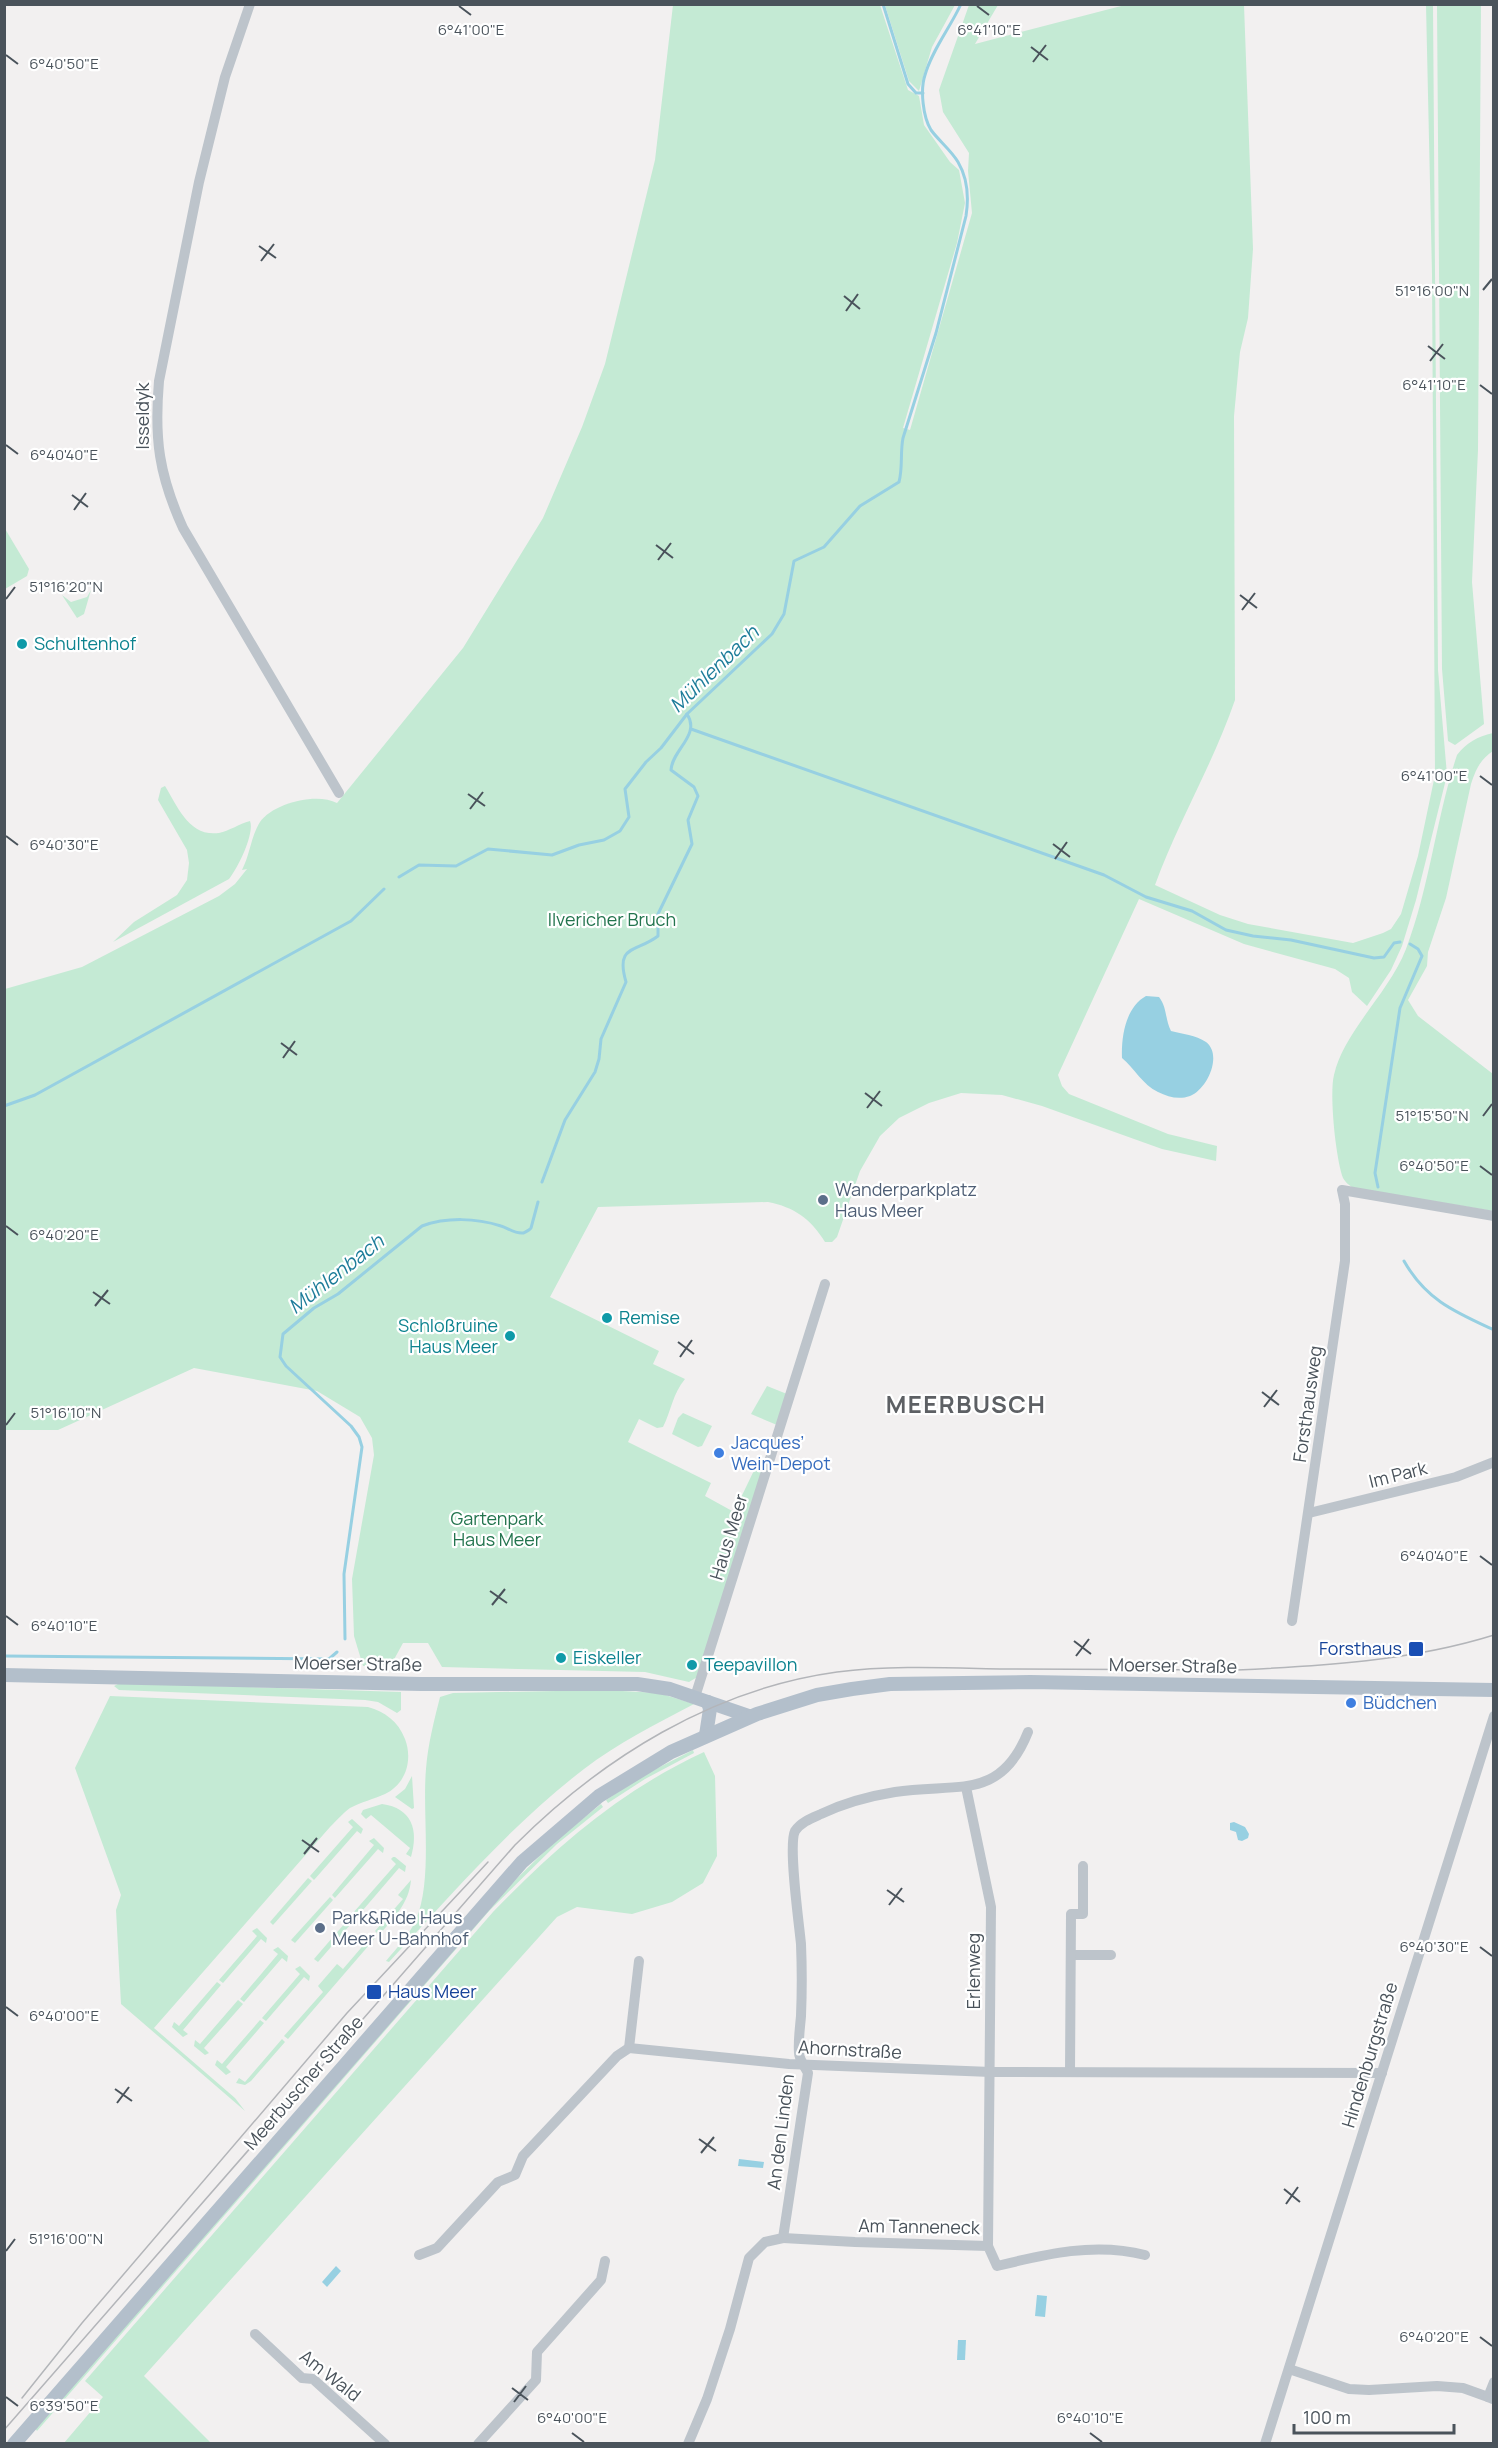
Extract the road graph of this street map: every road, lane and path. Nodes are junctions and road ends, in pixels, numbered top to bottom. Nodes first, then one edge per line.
1 (250, 4) edge
2 (339, 793) dead end
3 (1494, 1216) edge
4 (825, 1284) dead end
5 (1494, 1462) edge
6 (1309, 1514) junction
7 (1292, 1621) dead end
8 (4, 1675) edge
9 (1494, 1690) edge
10 (701, 1700) junction
11 (749, 1716) junction
12 (1494, 1716) edge
13 (1028, 1732) dead end
14 (706, 1735) junction
15 (966, 1787) junction
16 (1083, 1866) dead end
17 (1071, 1955) junction
18 (1112, 1955) dead end
19 (639, 1961) dead end
20 (629, 2048) junction
21 (803, 2063) junction
22 (991, 2072) junction
23 (1070, 2072) junction
24 (1382, 2073) junction
25 (783, 2238) junction
26 (988, 2246) junction
27 (1145, 2254) dead end
28 (418, 2255) dead end
29 (605, 2261) dead end
30 (255, 2334) dead end
31 (1289, 2369) junction
32 (1494, 2382) edge
33 (1491, 2398) edge
34 (14, 2444) edge
35 (385, 2444) edge
36 (478, 2444) edge
37 (688, 2444) edge
38 (1265, 2444) edge

1 - 2 street, Isseldyk
3 - 6 street, Forsthausweg
4 - 10 street, Haus Meer
5 - 6 street, Im Park
6 - 7 street, Forsthausweg
8 - 10 main road, Moerser Straße
9 - 11 main road, Moerser Straße
10 - 11 main road, Moerser Straße
10 - 14 main road
11 - 14 main road, Moerser Straße
12 - 24 street, Hindenburgstraße
13 - 15 street
14 - 34 main road, Meerbuscher Straße
15 - 21 street, An den Linden
15 - 22 street, Erlenweg
16 - 17 street
17 - 18 street
17 - 23 street
19 - 20 street
20 - 21 street, Ahornstraße
20 - 28 street
21 - 22 street, Ahornstraße
21 - 25 street, An den Linden
22 - 23 street, Ahornstraße
22 - 26 street, Erlenweg
23 - 24 street, Ahornstraße
24 - 31 street, Hindenburgstraße
25 - 26 street, Am Tanneneck
25 - 37 street
26 - 27 street, Am Tanneneck
29 - 36 street
30 - 35 street, Am Wald
31 - 33 street
31 - 38 street, Hindenburgstraße
32 - 33 street

